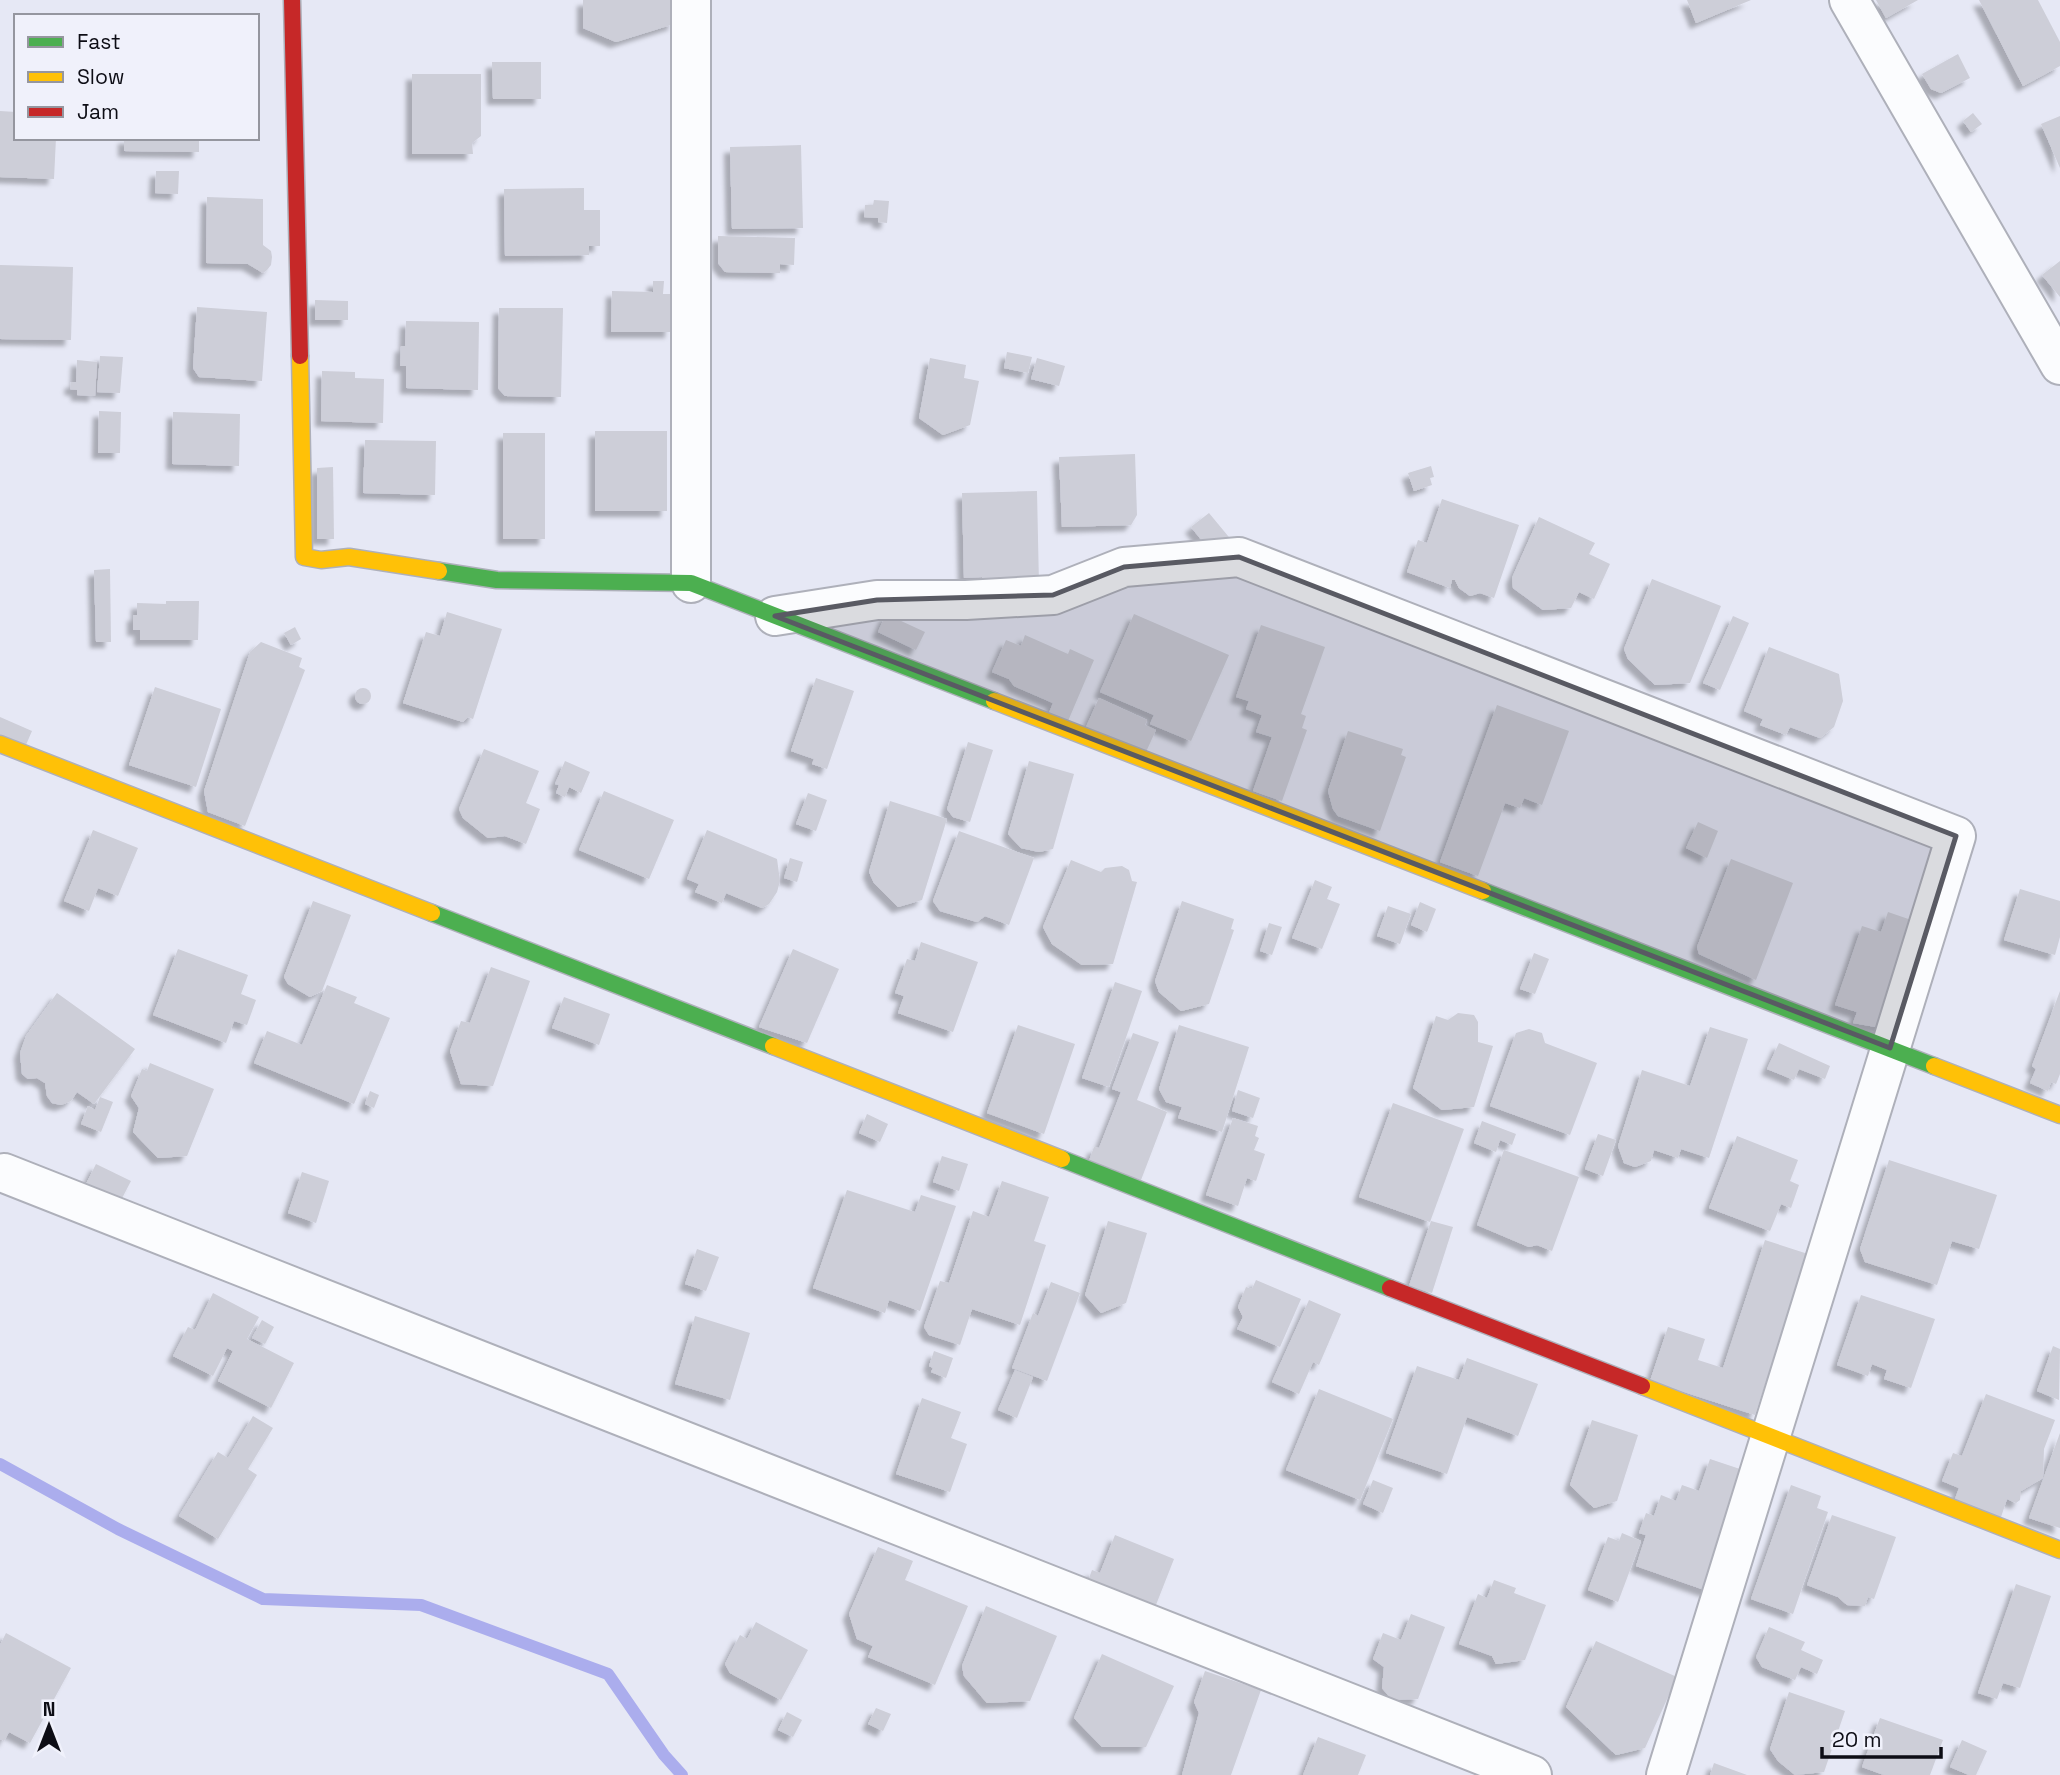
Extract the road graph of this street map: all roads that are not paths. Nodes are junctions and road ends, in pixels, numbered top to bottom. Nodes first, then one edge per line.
1 (292, 0) edge
2 (691, 0) edge
3 (1849, 0) edge
4 (2060, 365) edge
5 (691, 583) junction
6 (775, 616) junction
7 (0, 744) edge
8 (1890, 1048) junction
9 (2060, 1115) edge
10 (4, 1173) dead end
11 (1771, 1436) junction
12 (2060, 1550) edge
13 (1532, 1775) edge
14 (1666, 1775) edge

1 - 5 street
2 - 5 street
3 - 4 street
5 - 6 street
6 - 8 street
6 - 8 street
7 - 11 street
8 - 9 street
8 - 11 street
10 - 13 street
11 - 12 street
11 - 14 street

